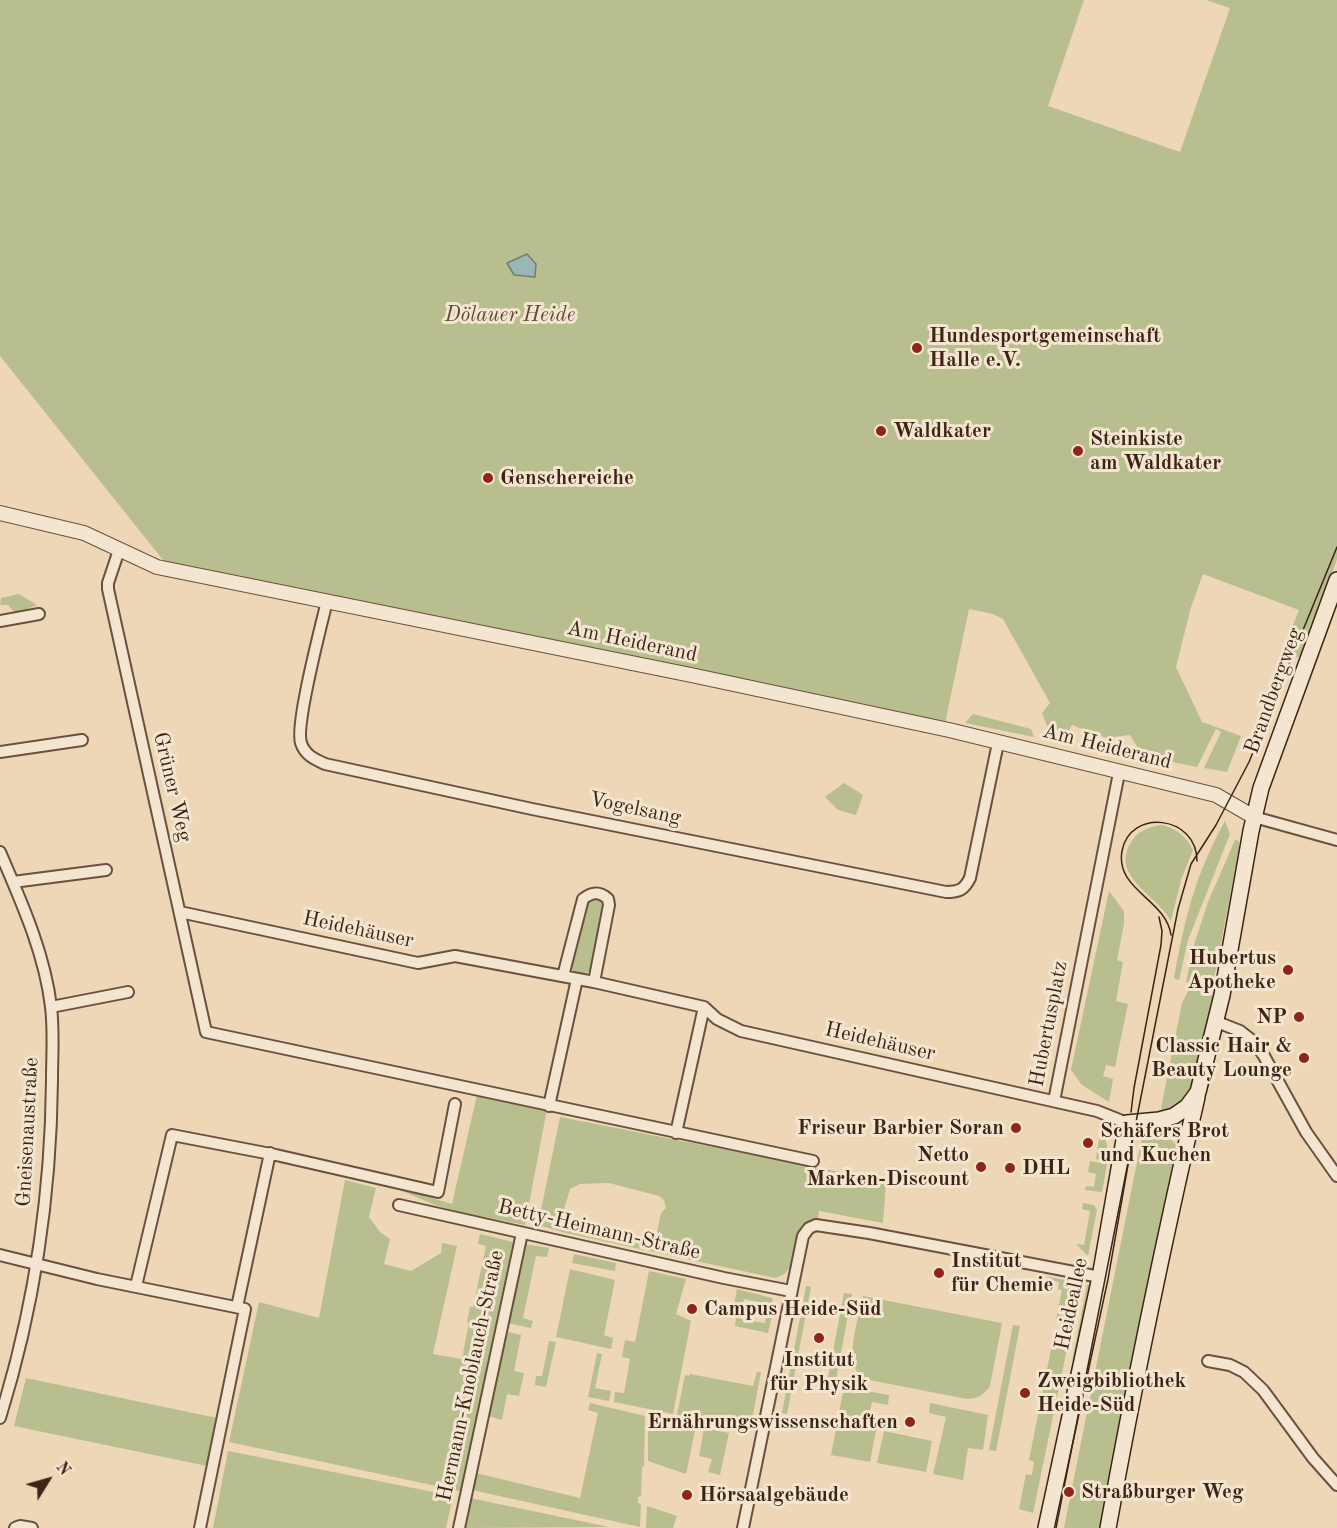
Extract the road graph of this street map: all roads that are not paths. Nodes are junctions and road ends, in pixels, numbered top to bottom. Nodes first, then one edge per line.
1 (0, 513) edge
2 (119, 550) junction
3 (1337, 580) edge
4 (327, 601) junction
5 (39, 614) dead end
6 (0, 621) edge
7 (82, 740) dead end
8 (998, 743) junction
9 (0, 752) edge
10 (1119, 773) junction
11 (1254, 817) junction
12 (1337, 840) edge
13 (0, 852) edge
14 (3, 867) edge
15 (106, 870) dead end
16 (13, 882) junction
17 (180, 912) junction
18 (563, 976) junction
19 (577, 979) junction
20 (594, 982) junction
21 (128, 992) dead end
22 (51, 1006) junction
23 (704, 1007) junction
24 (1216, 1022) junction
25 (1198, 1092) junction
26 (1054, 1101) junction
27 (455, 1104) dead end
28 (549, 1106) junction
29 (1159, 1120) junction
30 (1127, 1123) junction
31 (676, 1133) junction
32 (1185, 1149) junction
33 (270, 1153) junction
34 (813, 1161) dead end
35 (1337, 1176) edge
36 (399, 1205) dead end
37 (522, 1233) junction
38 (0, 1254) edge
39 (37, 1263) junction
40 (1100, 1277) junction
41 (136, 1286) junction
42 (791, 1291) junction
43 (237, 1307) junction
44 (1208, 1360) dead end
45 (0, 1418) edge
46 (1337, 1485) edge
47 (15, 1528) edge
48 (32, 1528) edge
49 (200, 1528) edge
50 (459, 1528) edge
51 (742, 1528) edge
52 (1047, 1528) edge
53 (1108, 1528) edge

1 - 2 street, Am Heiderand
2 - 4 street, Am Heiderand
2 - 17 street, Grüner Weg
3 - 11 main road, Brandbergweg
4 - 8 street, Am Heiderand
4 - 8 street, Vogelsang
5 - 6 street
7 - 9 street
8 - 10 street, Am Heiderand
10 - 11 street, Am Heiderand
10 - 26 street, Hubertusplatz
11 - 12 street
11 - 24 main road, Hubertusplatz
13 - 14 street, Gneisenaustraße
14 - 16 street, Gneisenaustraße
15 - 16 street
16 - 22 street, Gneisenaustraße
17 - 18 street, Heidehäuser
17 - 28 street, Grüner Weg
18 - 19 street, Heidehäuser
18 - 20 street
19 - 20 street, Heidehäuser
19 - 28 street
20 - 23 street, Heidehäuser
21 - 22 street
22 - 39 street, Gneisenaustraße
23 - 26 street, Heidehäuser
23 - 31 street
24 - 25 main road, Hubertusplatz
24 - 35 street
25 - 29 main road, Hubertusplatz
25 - 32 main road
26 - 30 street, Hubertusplatz
27 - 33 street
28 - 31 street
29 - 30 main road, Hubertusplatz
29 - 32 main road
30 - 40 main road, Heideallee
31 - 34 street
32 - 53 main road
33 - 41 street
33 - 43 street
36 - 37 street, Betty-Heimann-Straße
37 - 42 street, Betty-Heimann-Straße
37 - 50 street, Hermann-Knoblauch-Straße
38 - 39 street
39 - 41 street
39 - 45 street, Gneisenaustraße
40 - 42 street
40 - 52 main road, Heideallee
41 - 43 street
42 - 51 street
43 - 49 street
44 - 46 street
47 - 48 street

